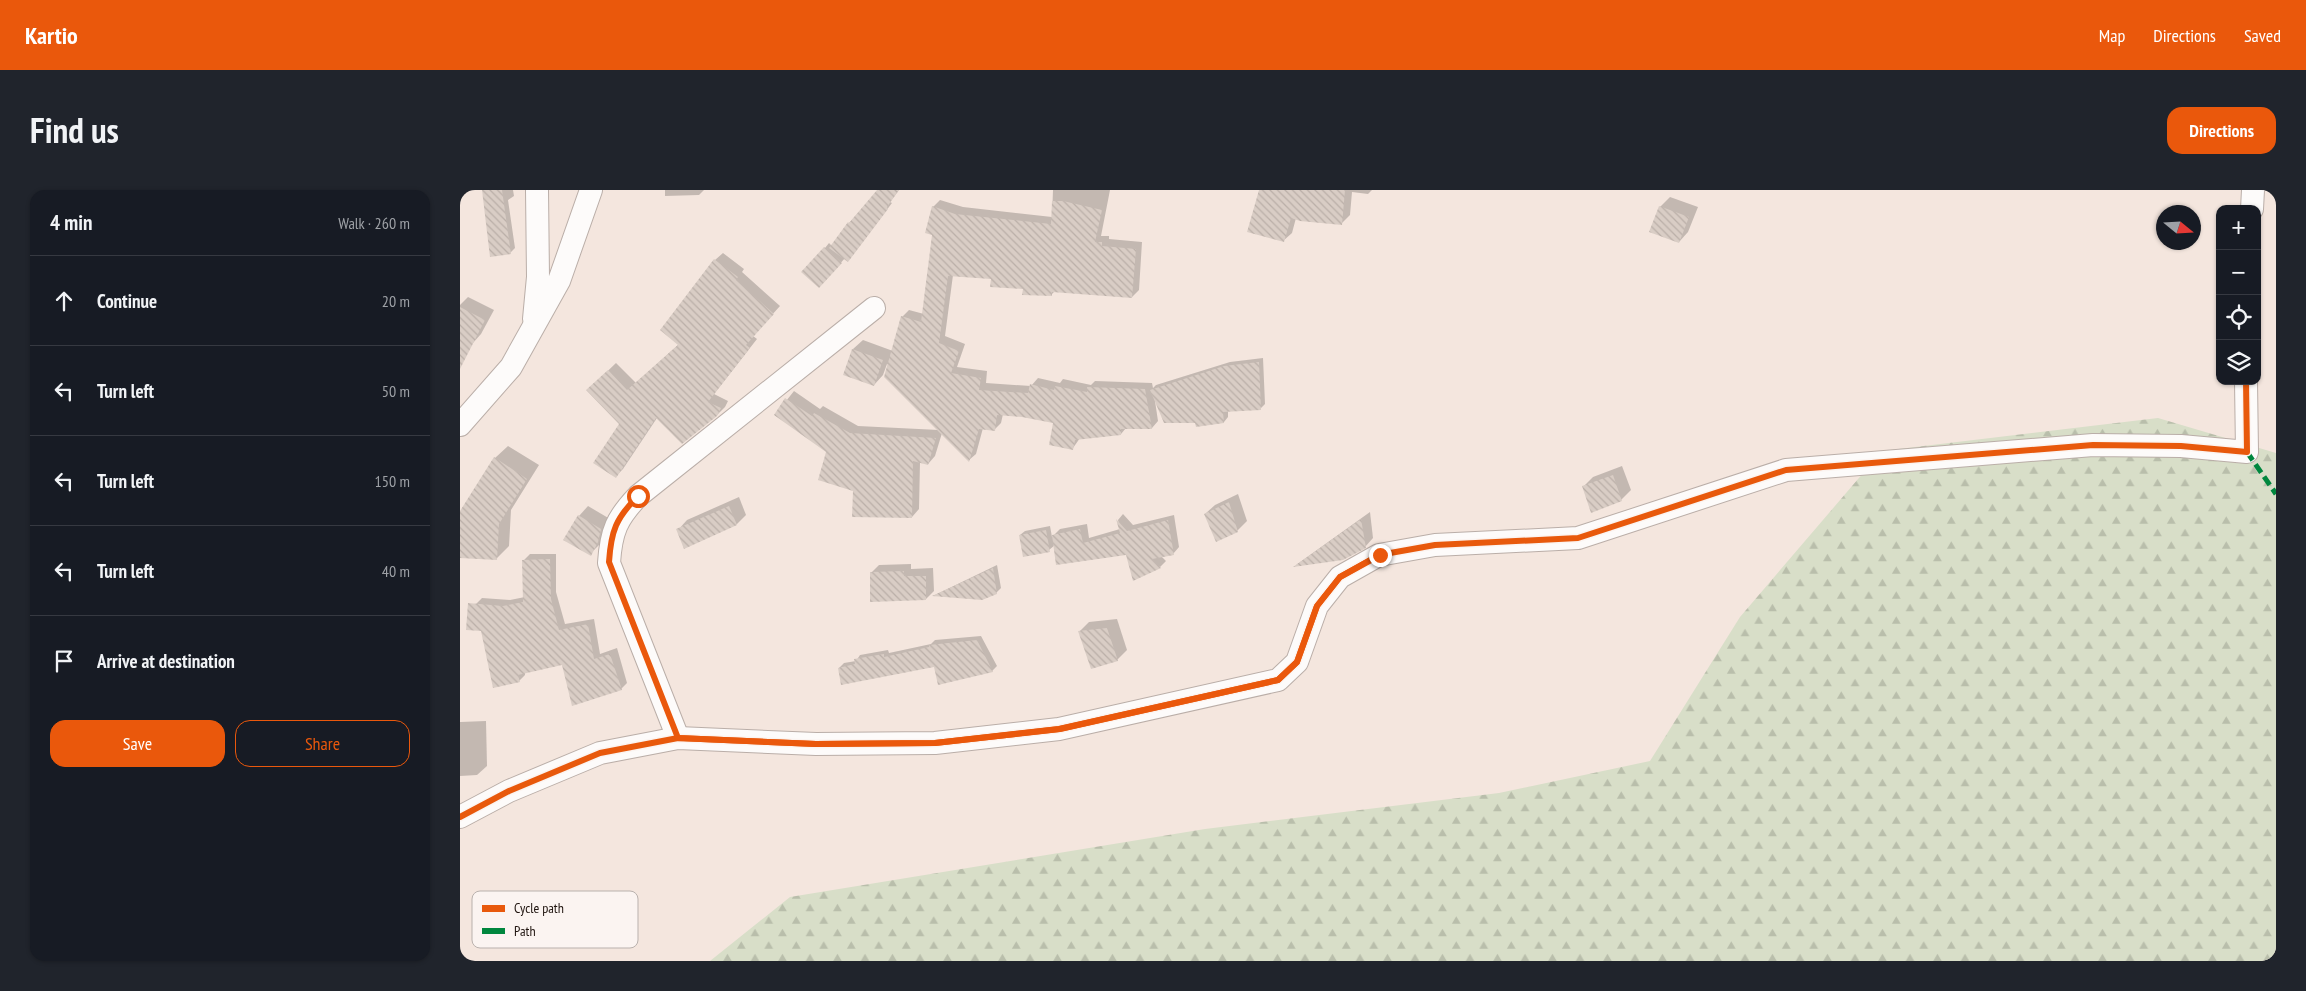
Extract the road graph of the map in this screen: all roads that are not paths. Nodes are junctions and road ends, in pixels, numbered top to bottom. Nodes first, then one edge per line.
1 (537, 190) edge
2 (591, 190) edge
3 (2253, 190) edge
4 (2252, 205) edge
5 (874, 308) dead end
6 (533, 328) junction
7 (2246, 385) edge
8 (460, 424) edge
9 (678, 738) junction
10 (460, 817) edge

1 - 6 street
2 - 6 street
3 - 4 street
5 - 9 street
6 - 8 street
7 - 9 street
9 - 10 street

